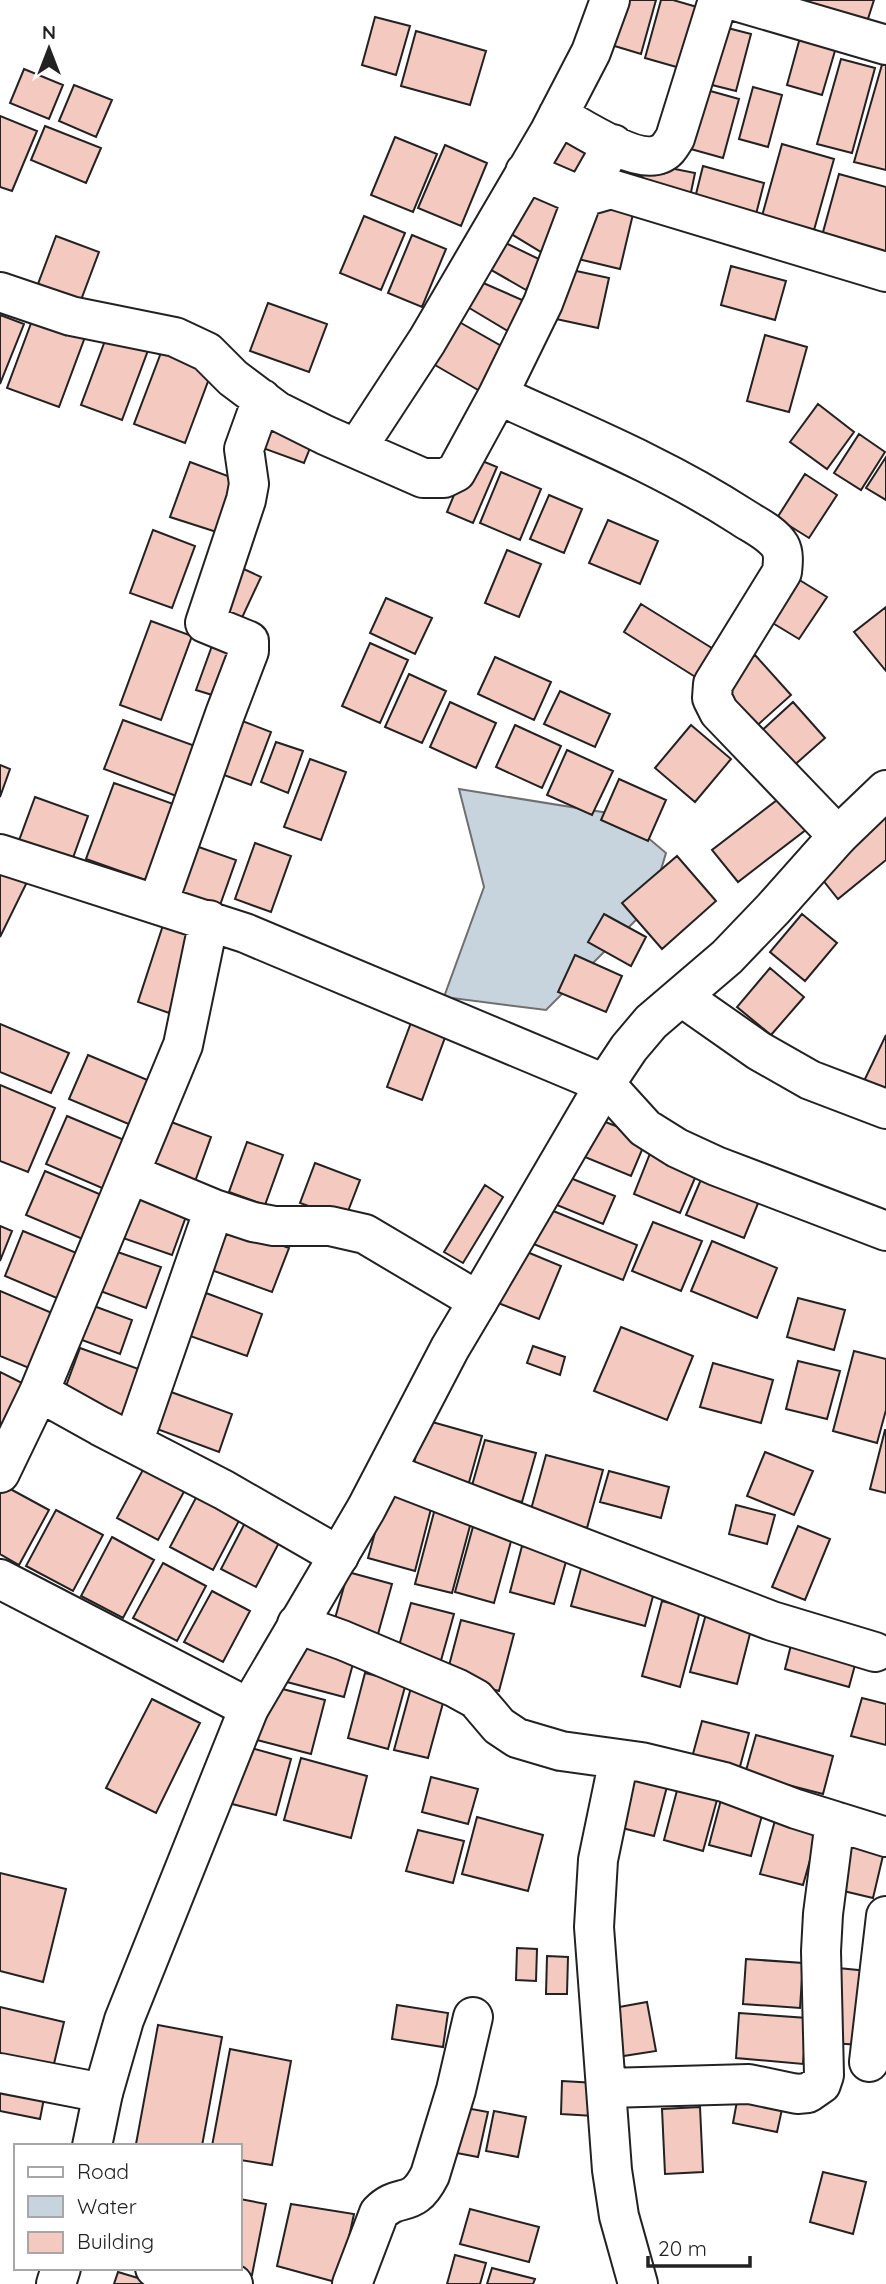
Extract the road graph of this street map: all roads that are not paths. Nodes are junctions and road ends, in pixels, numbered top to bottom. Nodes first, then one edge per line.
1 (610, 0) edge
2 (718, 0) edge
3 (732, 0) edge
4 (886, 45) edge
5 (558, 114) junction
6 (613, 144) junction
7 (524, 172) junction
8 (583, 197) junction
9 (886, 272) edge
10 (0, 292) edge
11 (498, 395) junction
12 (262, 399) junction
13 (357, 449) junction
14 (886, 790) edge
15 (838, 836) junction
16 (0, 853) edge
17 (158, 903) junction
18 (209, 920) junction
19 (682, 997) junction
20 (605, 1084) junction
21 (886, 1109) edge
22 (130, 1174) junction
23 (214, 1209) junction
24 (886, 1231) edge
25 (478, 1301) junction
26 (39, 1392) junction
27 (133, 1443) junction
28 (386, 1472) junction
29 (0, 1473) edge
30 (339, 1556) junction
31 (0, 1579) edge
32 (297, 1625) junction
33 (875, 1652) dead end
34 (249, 1707) junction
35 (619, 1759) junction
36 (835, 1821) junction
37 (886, 1837) edge
38 (886, 1916) edge
39 (473, 2017) dead end
40 (869, 2062) dead end
41 (0, 2073) edge
42 (607, 2088) junction
43 (103, 2093) junction
44 (92, 2144) edge
45 (165, 2270) edge
46 (233, 2284) edge
47 (352, 2284) edge
48 (638, 2284) edge

1 - 5 street
2 - 6 street
3 - 4 street
5 - 6 street
5 - 7 street
6 - 8 street
7 - 8 street
7 - 13 street
8 - 9 street
8 - 11 street
10 - 12 street
11 - 13 street
11 - 15 street
12 - 13 street
12 - 17 street
14 - 15 street
15 - 19 street
16 - 17 street
17 - 18 street
18 - 20 street
18 - 22 street
19 - 20 street
19 - 21 street
20 - 24 street
20 - 25 street
22 - 23 street
22 - 26 street
23 - 25 street
23 - 27 street
25 - 28 street
26 - 27 street
26 - 29 street
27 - 30 street
28 - 30 street
28 - 33 street
30 - 32 street
31 - 34 street
32 - 34 street
32 - 35 street
34 - 43 street
35 - 36 street
35 - 42 street
36 - 37 street
36 - 42 street
38 - 40 street
39 - 47 street
41 - 43 street
42 - 48 street
43 - 44 street
45 - 46 street

